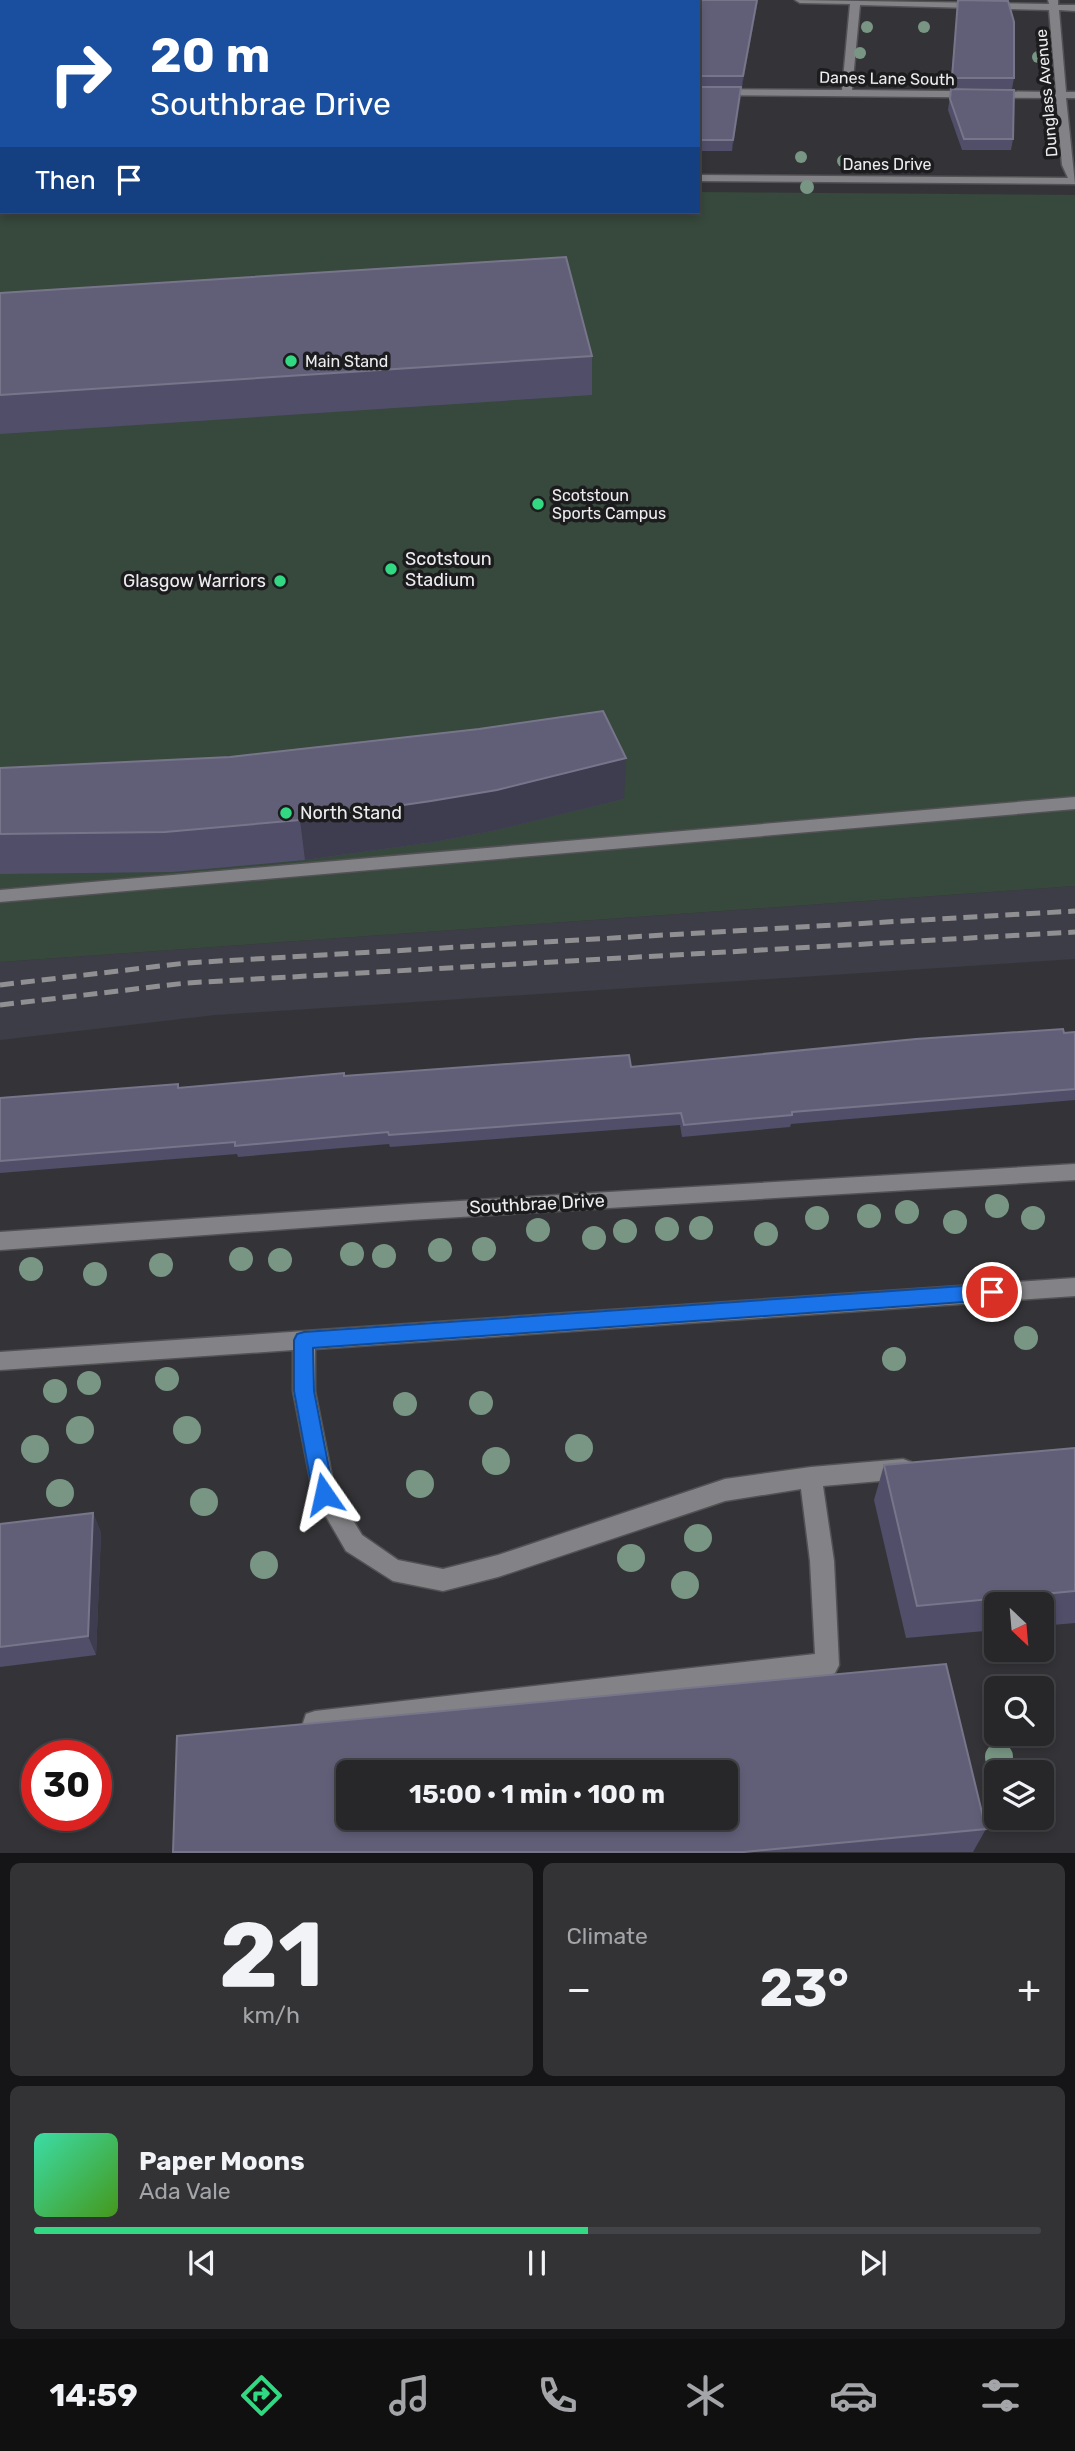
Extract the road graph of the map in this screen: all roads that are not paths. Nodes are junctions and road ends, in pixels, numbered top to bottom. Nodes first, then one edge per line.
1 (800, 0) edge
2 (855, 2) edge
3 (1054, 4) edge
4 (1075, 8) edge
5 (700, 92) edge
6 (847, 93) junction
7 (1063, 95) junction
8 (1075, 95) edge
9 (700, 178) edge
10 (1075, 181) edge
11 (1075, 803) edge
12 (0, 896) edge
13 (1075, 1172) edge
14 (0, 1241) edge
15 (1075, 1286) edge
16 (304, 1340) junction
17 (0, 1361) edge
18 (922, 1467) edge
19 (811, 1477) junction
20 (292, 1726) edge

1 - 2 street
2 - 3 street
2 - 6 street
3 - 4 street
3 - 7 street, Dunglass Avenue
5 - 6 street, Danes Lane South
6 - 7 street, Danes Lane South
7 - 8 street, Danes Lane South
7 - 10 street, Dunglass Avenue
9 - 10 street, Danes Drive
11 - 12 street
13 - 14 street, Southbrae Drive
15 - 16 street
16 - 17 street
16 - 19 street
18 - 19 street
19 - 20 street

